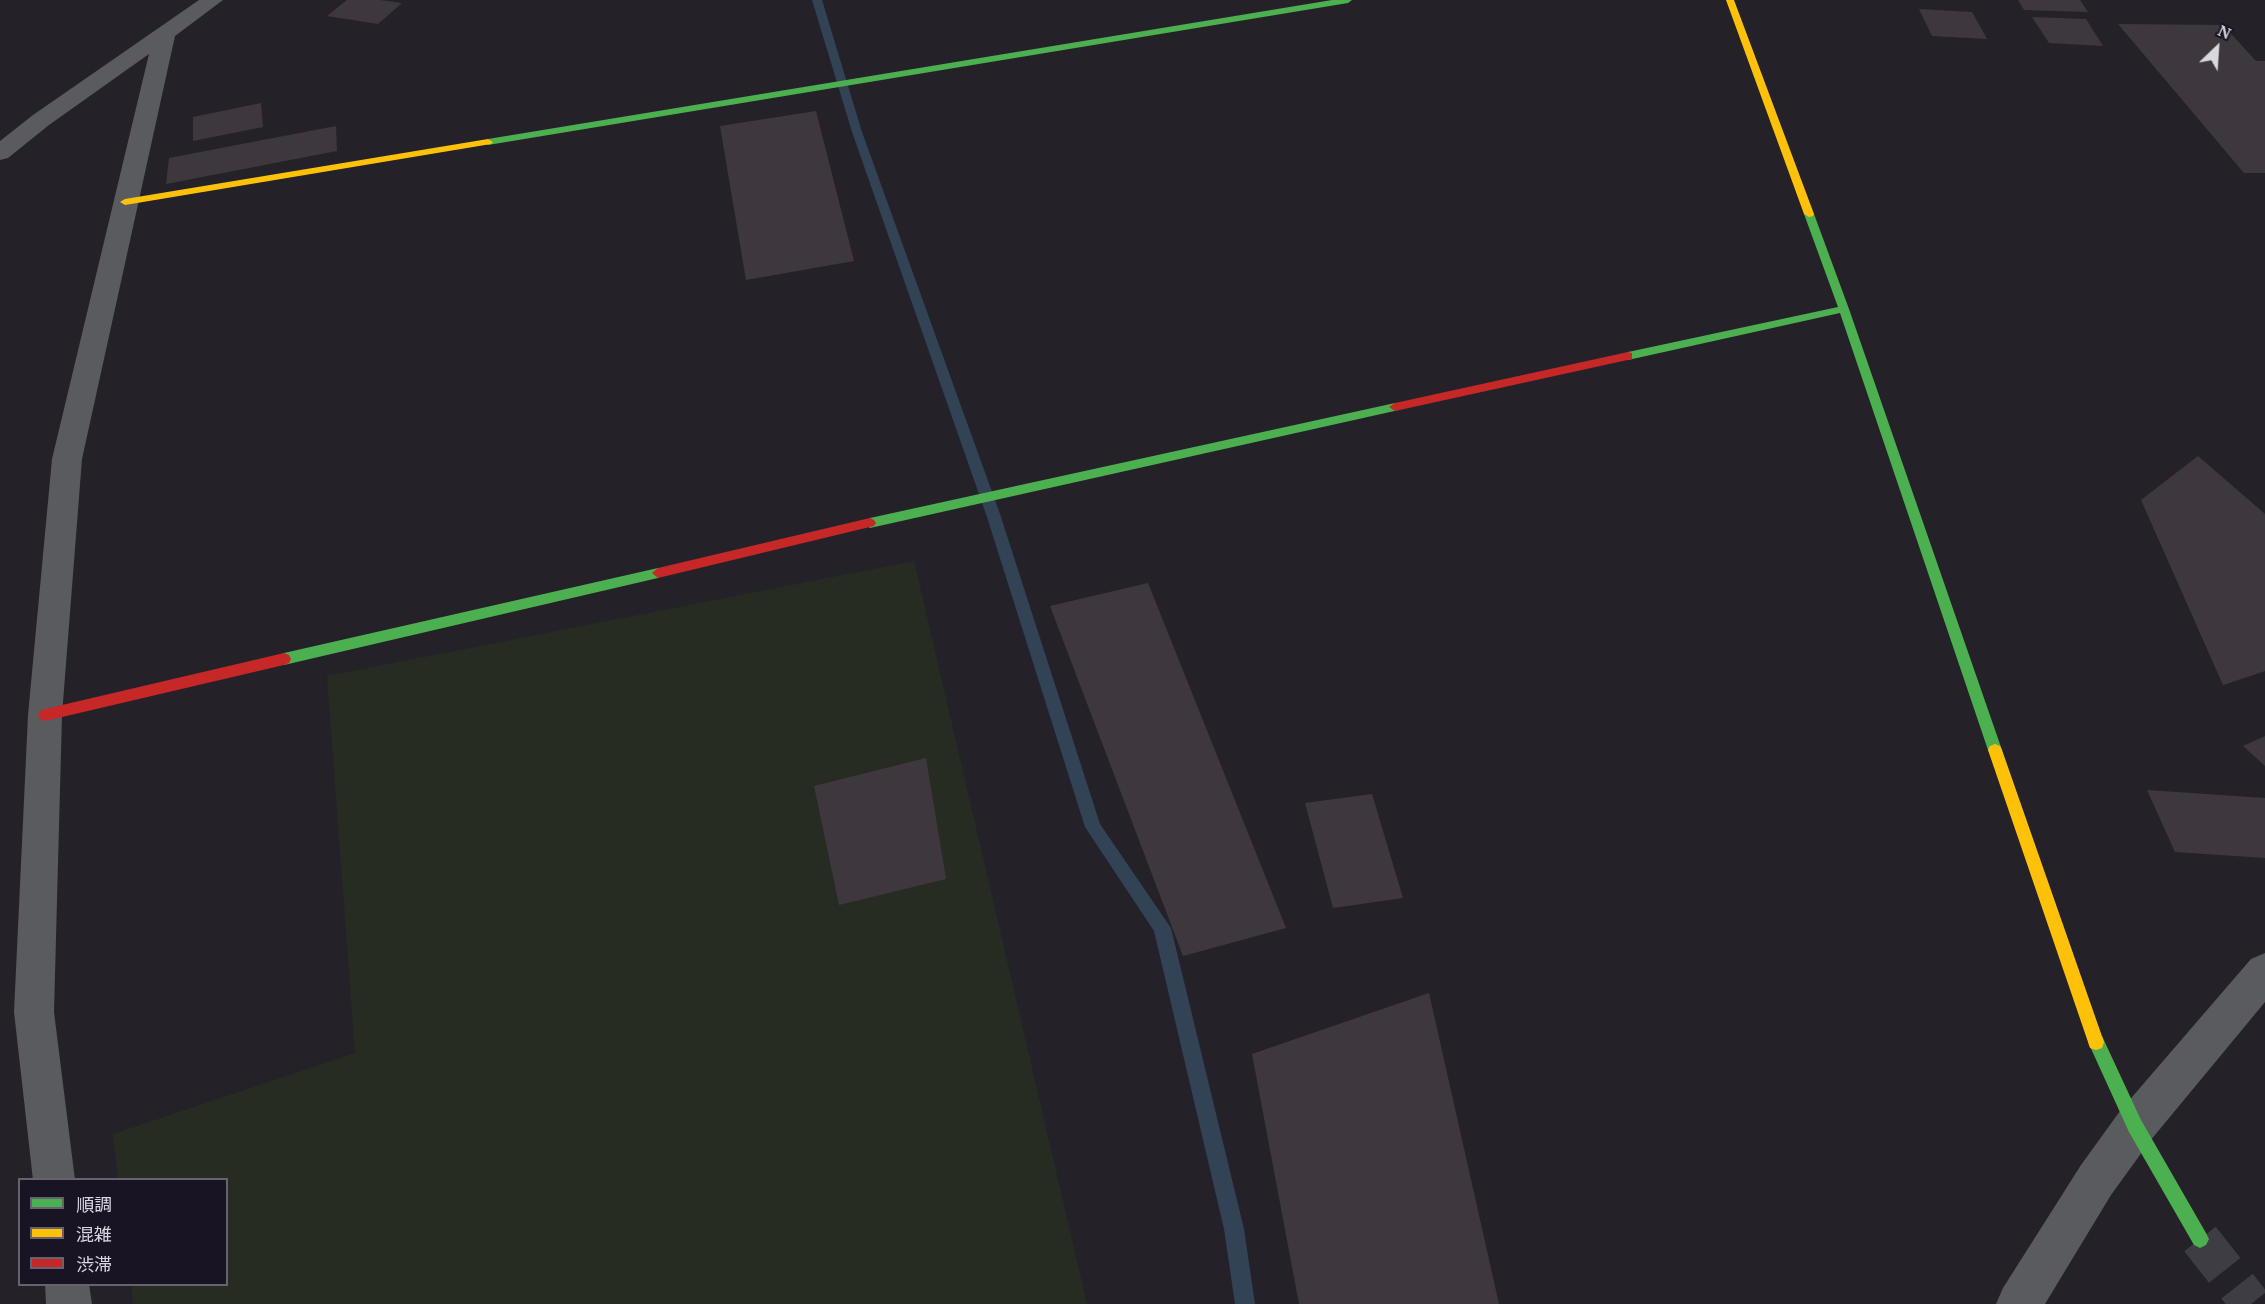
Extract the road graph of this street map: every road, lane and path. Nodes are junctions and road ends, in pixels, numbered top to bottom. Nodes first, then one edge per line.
1 (213, 0) edge
2 (1348, 0) edge
3 (1730, 0) edge
4 (165, 34) junction
5 (0, 153) edge
6 (125, 202) junction
7 (1844, 309) junction
8 (45, 715) junction
9 (2265, 972) edge
10 (2135, 1126) junction
11 (54, 1178) edge
12 (2200, 1239) tunnel mouth
13 (66, 1286) edge
14 (69, 1304) edge
15 (2019, 1304) edge

1 - 4 street
2 - 6 street
3 - 7 street
4 - 5 street
4 - 6 street
6 - 8 street
7 - 8 street
7 - 10 street
8 - 11 street
9 - 10 street
10 - 12 street
10 - 15 street
13 - 14 street

